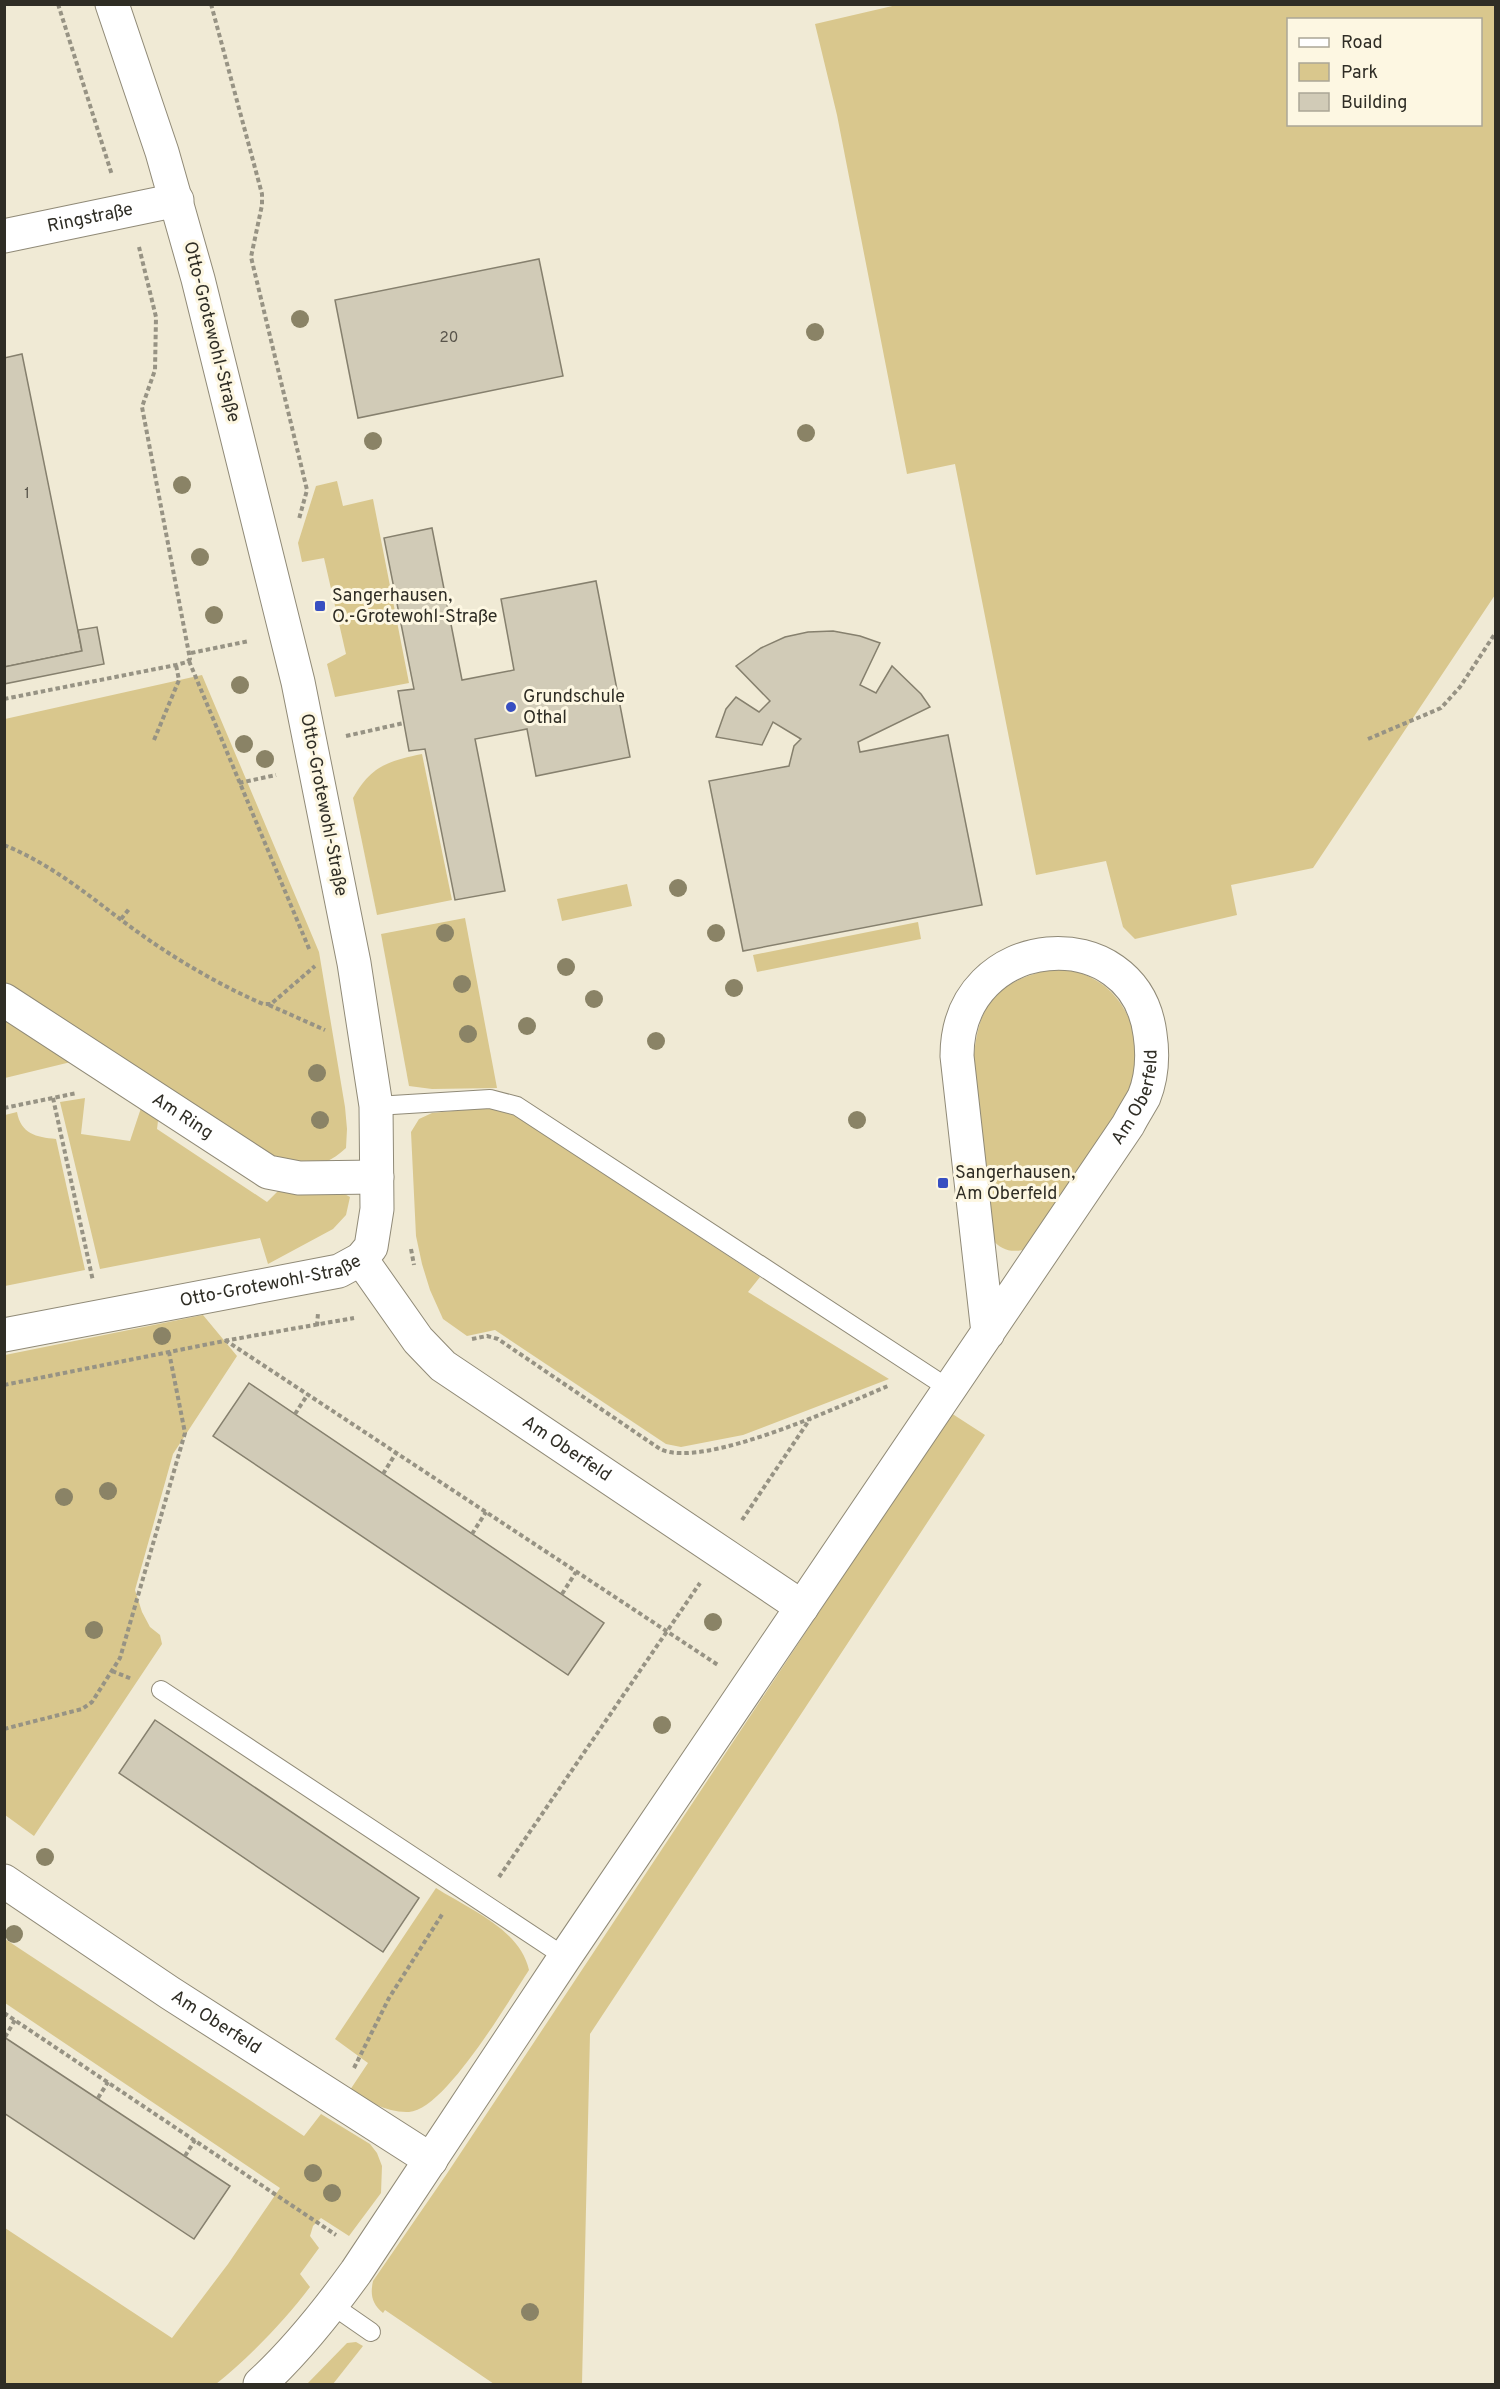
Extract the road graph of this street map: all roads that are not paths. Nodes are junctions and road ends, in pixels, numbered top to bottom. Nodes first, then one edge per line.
1 (112, 4) edge
2 (177, 201) junction
3 (4, 236) edge
4 (4, 1000) edge
5 (376, 1106) junction
6 (378, 1177) junction
7 (361, 1259) junction
8 (988, 1333) junction
9 (4, 1335) edge
10 (951, 1390) junction
11 (802, 1606) junction
12 (161, 1690) dead end
13 (4, 1881) edge
14 (565, 1957) junction
15 (431, 2160) junction
16 (332, 2305) junction
17 (370, 2332) dead end
18 (260, 2385) edge

1 - 2 street, Otto-Grotewohl-Straße
2 - 3 street, Ringstraße
2 - 5 street, Otto-Grotewohl-Straße
4 - 6 street, Am Ring
5 - 6 street, Otto-Grotewohl-Straße
5 - 10 lane
6 - 7 street, Otto-Grotewohl-Straße
7 - 9 street, Otto-Grotewohl-Straße
7 - 11 street, Am Oberfeld
8 - 8 street, Am Oberfeld
8 - 10 street, Am Oberfeld
10 - 11 street, Am Oberfeld
11 - 14 street, Am Oberfeld
12 - 14 lane
13 - 15 street, Am Oberfeld
14 - 15 street, Am Oberfeld
15 - 16 street, Am Oberfeld
16 - 17 lane
16 - 18 street, Am Oberfeld

